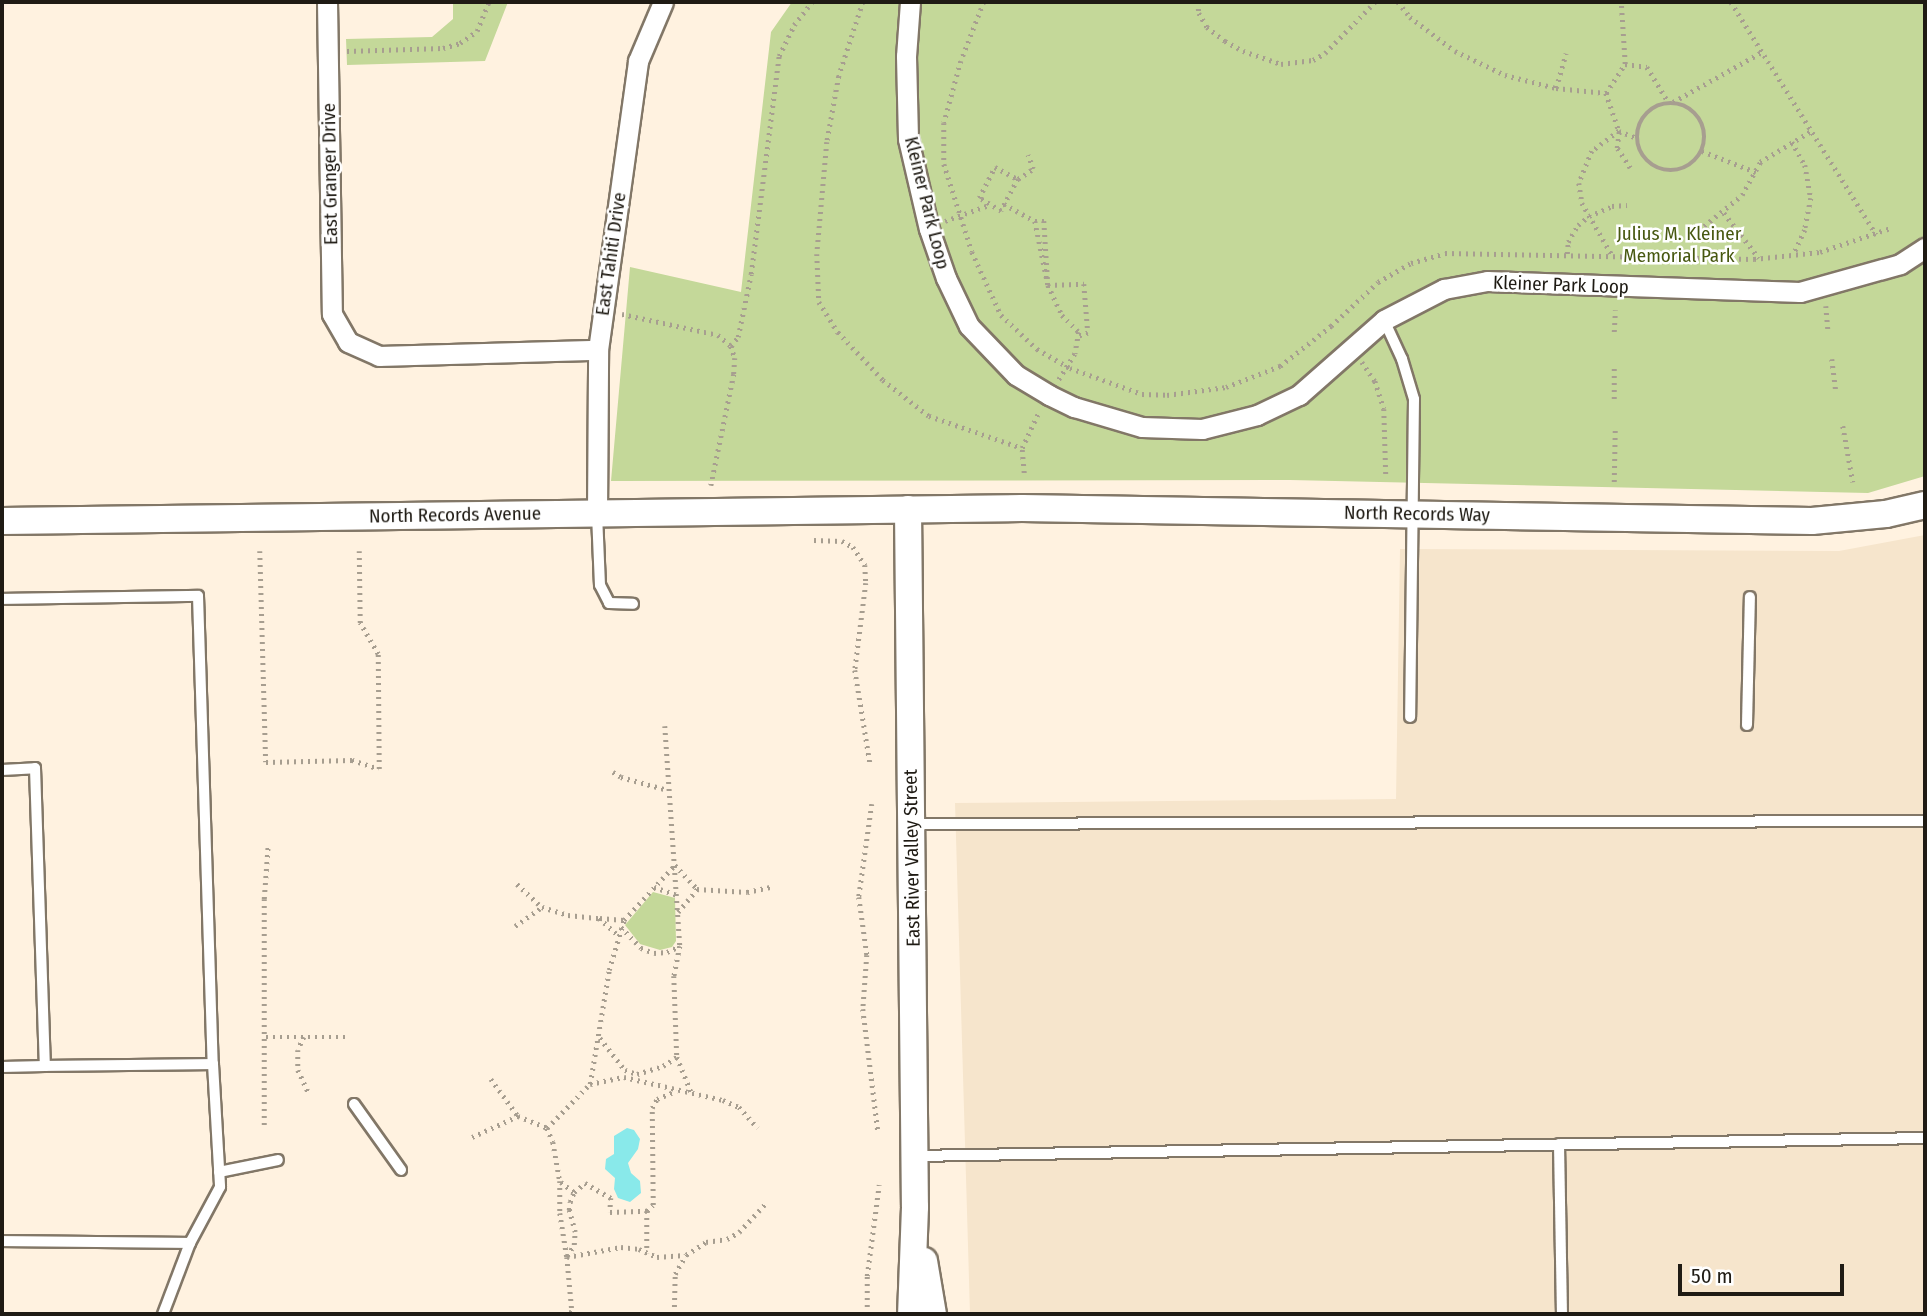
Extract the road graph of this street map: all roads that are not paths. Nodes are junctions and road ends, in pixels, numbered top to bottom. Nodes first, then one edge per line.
1 (327, 2) edge
2 (663, 2) edge
3 (910, 2) edge
4 (1925, 248) edge
5 (1384, 320) junction
6 (598, 349) junction
7 (1925, 505) edge
8 (908, 509) junction
9 (597, 513) junction
10 (1412, 514) junction
11 (2, 521) edge
12 (1750, 597) dead end
13 (2, 599) edge
14 (633, 604) dead end
15 (1410, 717) dead end
16 (1747, 725) dead end
17 (2, 770) edge
18 (1925, 821) edge
19 (911, 824) junction
20 (213, 1064) junction
21 (46, 1066) junction
22 (2, 1067) edge
23 (354, 1104) dead end
24 (1925, 1138) edge
25 (1559, 1144) junction
26 (915, 1156) junction
27 (278, 1160) dead end
28 (401, 1170) dead end
29 (219, 1172) junction
30 (915, 1207) junction
31 (2, 1241) edge
32 (190, 1243) junction
33 (163, 1314) edge
34 (911, 1314) edge
35 (933, 1314) edge
36 (1562, 1314) edge

1 - 6 street, East Granger Drive
2 - 6 street, East Tahiti Drive
3 - 5 street, Kleiner Park Loop
4 - 5 street, Kleiner Park Loop
5 - 10 lane
6 - 9 street, East Tahiti Drive
7 - 10 street, North Records Way
8 - 9 street, North Records Avenue
8 - 10 street, North Records Way
8 - 19 street, East River Valley Street
9 - 11 street, North Records Avenue
9 - 14 lane
10 - 15 lane
12 - 16 lane
13 - 20 lane
17 - 21 lane
18 - 19 lane
19 - 26 street, East River Valley Street
20 - 21 lane
20 - 29 lane
21 - 22 lane
23 - 28 lane
24 - 25 lane
25 - 26 lane
25 - 36 lane
26 - 30 street, East River Valley Street
27 - 29 lane
29 - 32 lane
30 - 34 street, East River Valley Street
30 - 35 street, East River Valley Street
31 - 32 lane
32 - 33 lane

